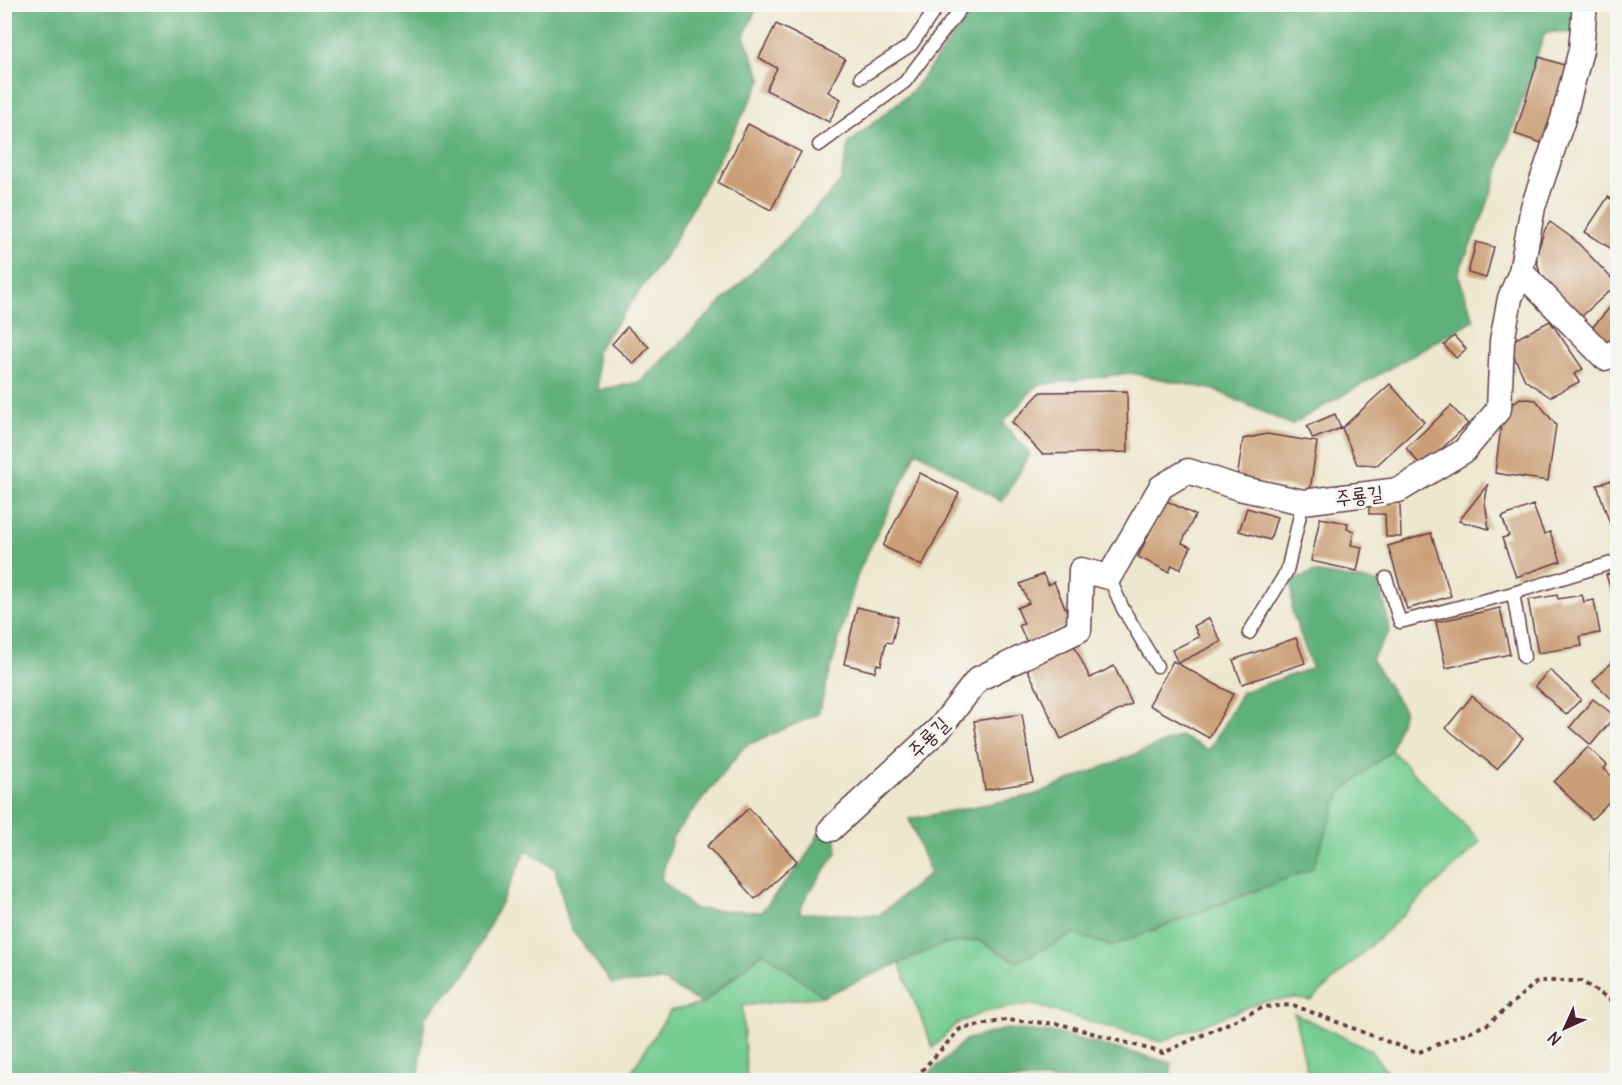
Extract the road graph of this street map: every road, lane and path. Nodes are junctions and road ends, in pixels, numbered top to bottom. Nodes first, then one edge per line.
1 (939, 4) edge
2 (964, 4) edge
3 (1585, 4) edge
4 (861, 77) dead end
5 (819, 145) dead end
6 (1521, 272) junction
7 (1617, 350) edge
8 (1303, 502) junction
9 (1617, 561) edge
10 (1109, 577) junction
11 (1386, 578) dead end
12 (1513, 593) junction
13 (1250, 633) dead end
14 (1524, 657) dead end
15 (1157, 666) dead end
16 (831, 828) dead end
17 (1617, 1040) edge
18 (907, 1080) edge

1 - 4 lane
2 - 5 lane
3 - 6 street, 주룡길
6 - 7 street
6 - 8 street, 주룡길
8 - 10 street, 주룡길
8 - 13 lane
9 - 12 lane
10 - 15 lane
10 - 16 street, 주룡길
11 - 12 lane
12 - 14 lane
17 - 18 path

